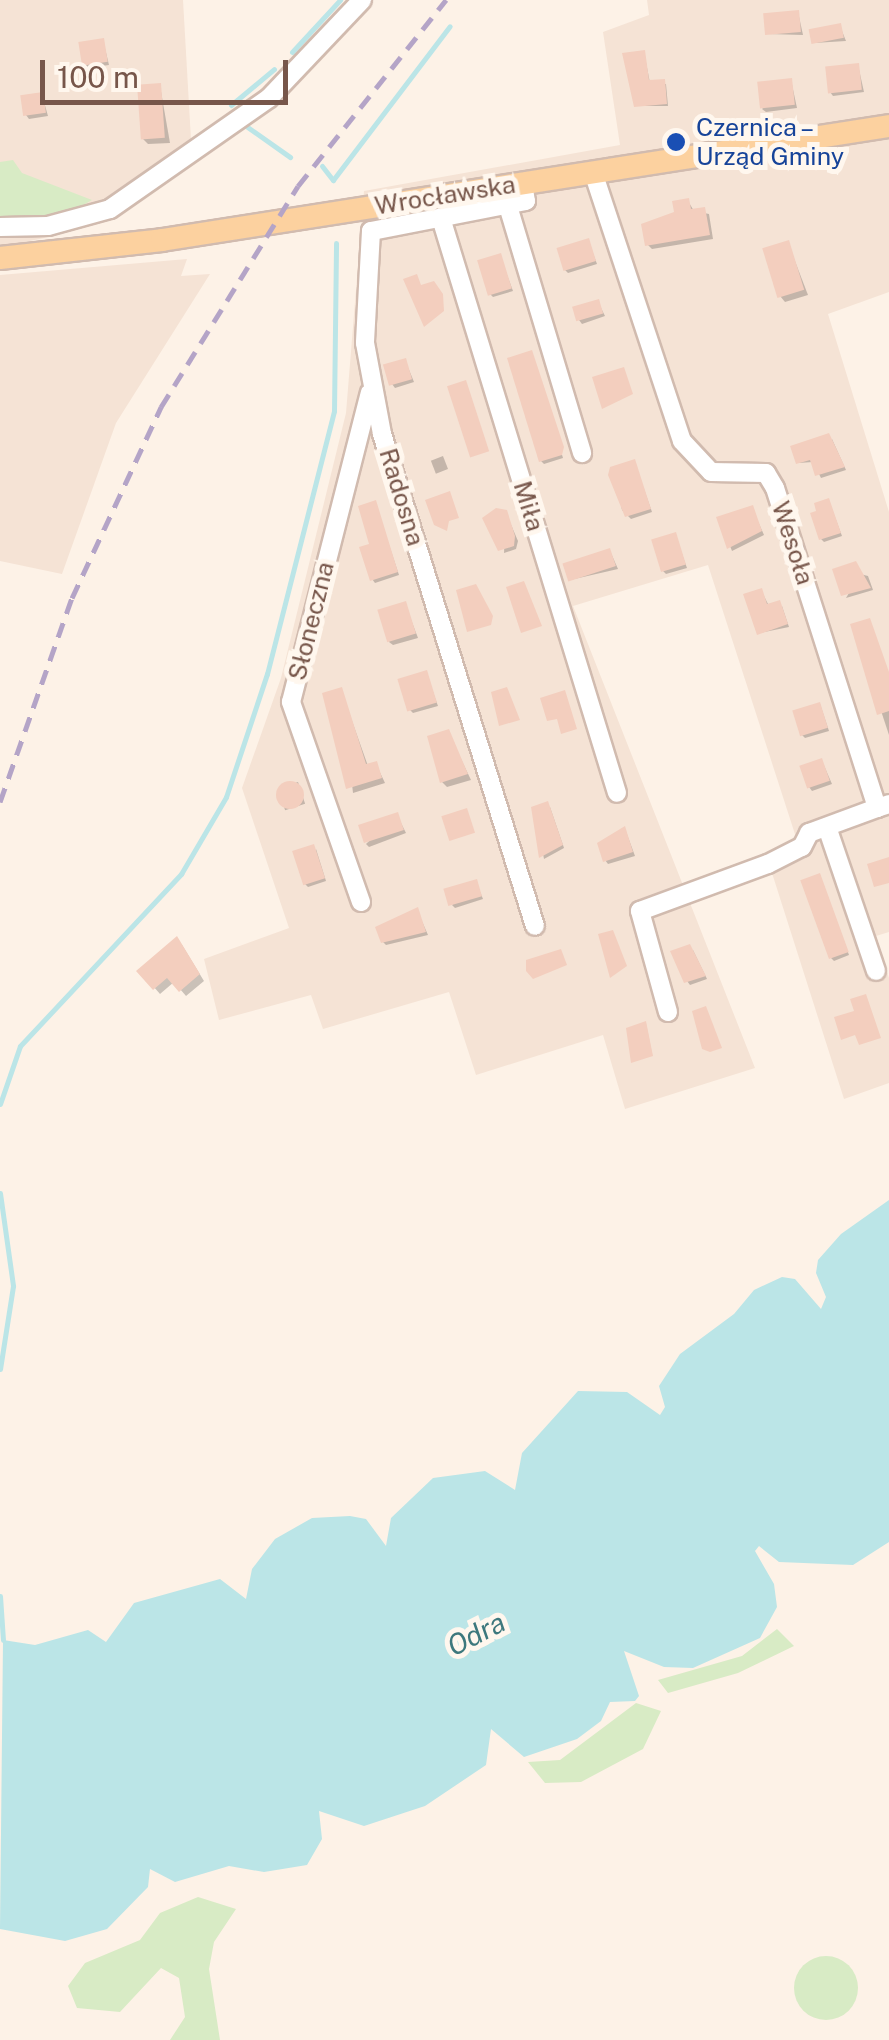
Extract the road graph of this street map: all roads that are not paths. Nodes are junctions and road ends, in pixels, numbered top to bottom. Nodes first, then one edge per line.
1 (362, 0) edge
2 (889, 126) edge
3 (593, 172) junction
4 (523, 183) junction
5 (508, 206) junction
6 (441, 218) junction
7 (0, 227) edge
8 (0, 258) edge
9 (370, 392) junction
10 (582, 453) dead end
11 (616, 793) dead end
12 (883, 806) edge
13 (827, 826) junction
14 (361, 902) dead end
15 (535, 926) dead end
16 (876, 971) dead end
17 (668, 1012) dead end

1 - 7 street
2 - 3 main road, Wrocławska
3 - 4 main road, Wrocławska
3 - 12 street, Wesoła
4 - 5 street
4 - 8 main road, Wrocławska
5 - 6 street, Radosna
5 - 10 street
6 - 9 street, Radosna
6 - 11 street, Miła
9 - 14 street, Słoneczna
9 - 15 street, Radosna
12 - 13 street, Wesoła
13 - 16 street
13 - 17 street, Wesoła

